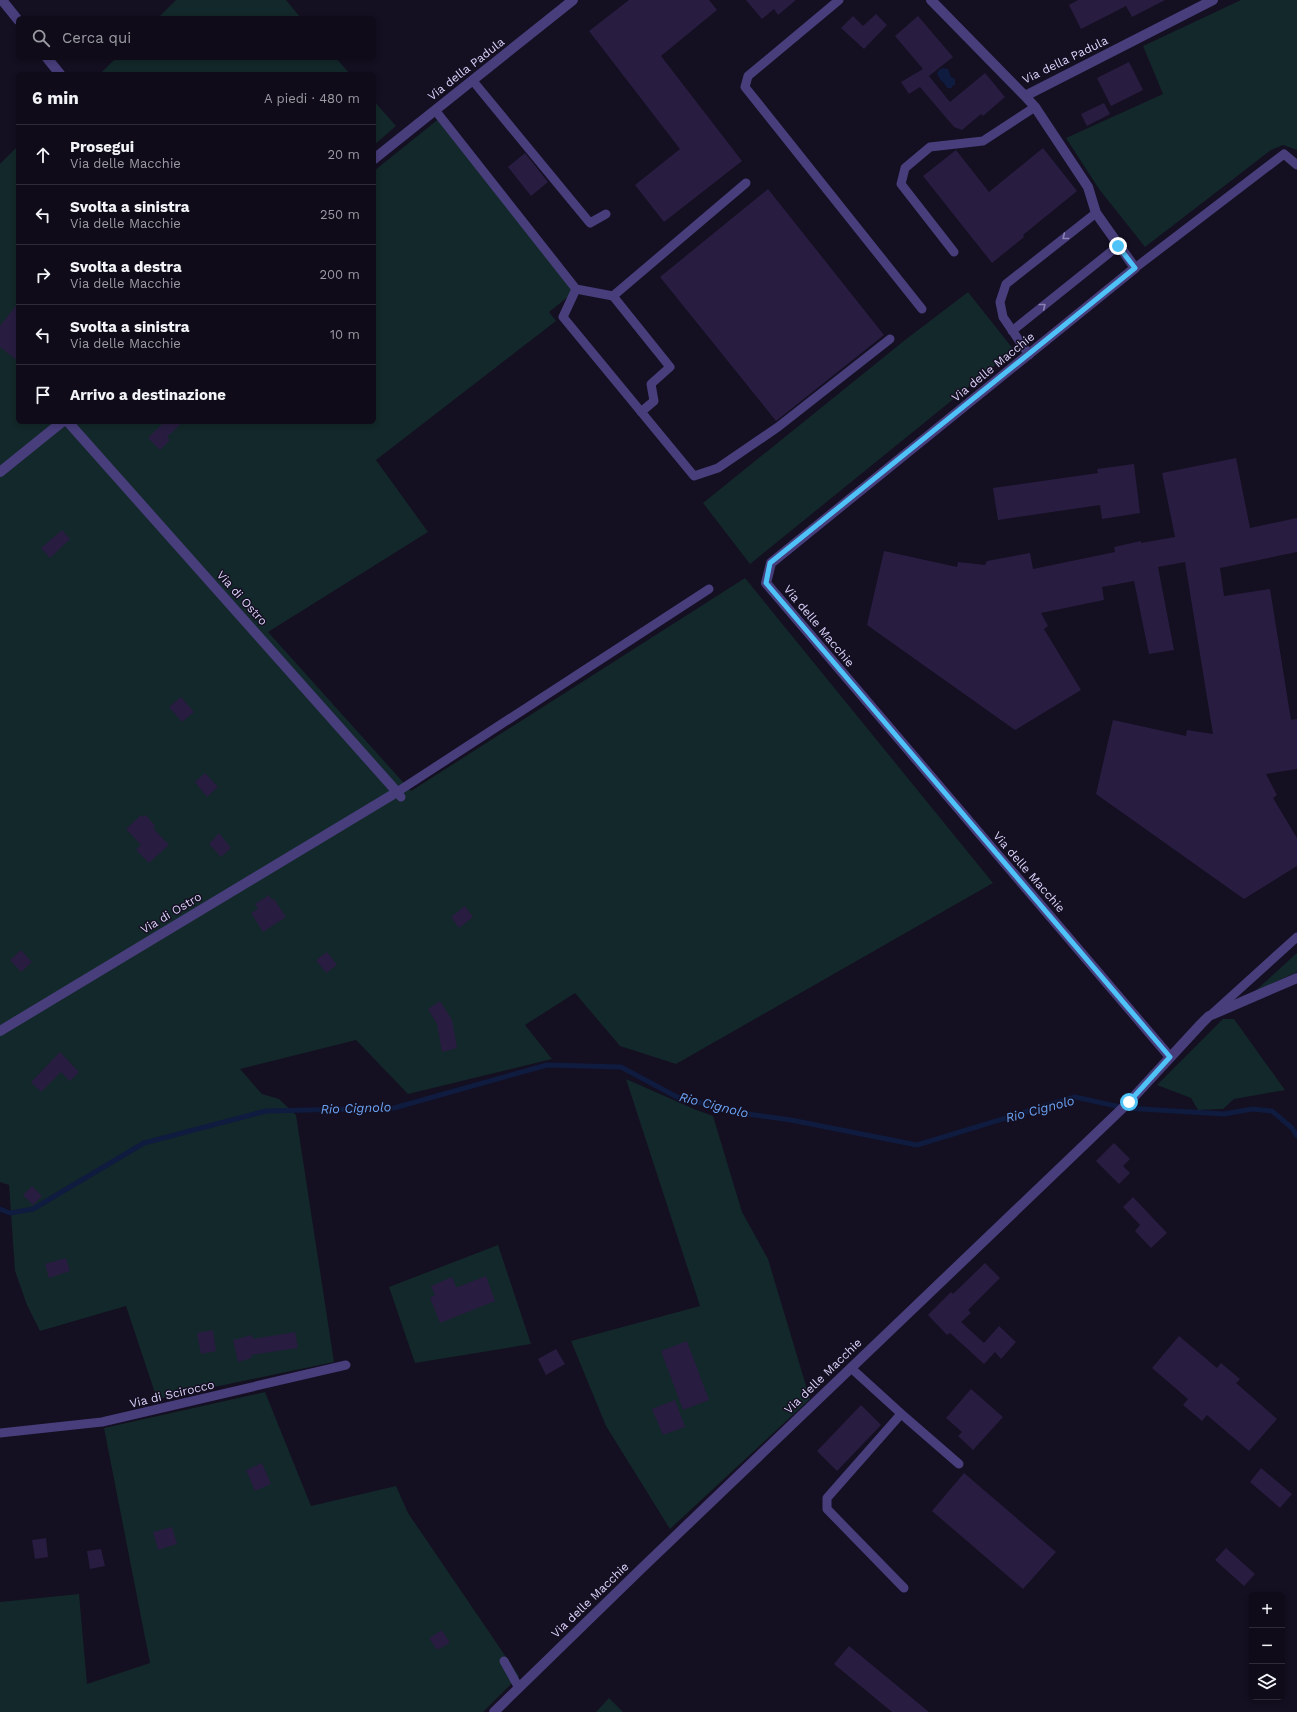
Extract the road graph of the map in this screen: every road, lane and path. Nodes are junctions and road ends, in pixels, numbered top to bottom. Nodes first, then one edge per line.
1 (2, 0) edge
2 (573, 0) edge
3 (838, 0) edge
4 (931, 0) edge
5 (1213, 0) edge
6 (16, 18) edge
7 (49, 60) edge
8 (58, 72) edge
9 (473, 81) junction
10 (1025, 96) junction
11 (1035, 107) junction
12 (435, 110) junction
13 (376, 157) edge
14 (1297, 165) edge
15 (746, 183) dead end
16 (1096, 213) junction
17 (606, 214) dead end
18 (1118, 246) junction
19 (954, 252) dead end
20 (1135, 268) junction
21 (576, 289) junction
22 (613, 296) junction
23 (922, 309) dead end
24 (1012, 331) junction
25 (890, 339) dead end
26 (1029, 354) junction
27 (641, 412) junction
28 (60, 424) edge
29 (70, 424) edge
30 (0, 472) edge
31 (709, 589) dead end
32 (399, 794) junction
33 (1297, 937) edge
34 (1297, 978) edge
35 (1209, 1016) junction
36 (0, 1031) edge
37 (1170, 1057) junction
38 (346, 1365) dead end
39 (851, 1368) junction
40 (901, 1414) junction
41 (0, 1433) edge
42 (959, 1464) dead end
43 (904, 1588) dead end
44 (504, 1661) dead end
45 (519, 1688) junction
46 (494, 1712) edge

1 - 6 street
2 - 9 street, Via della Padula
3 - 23 lane
4 - 10 street, Via della Padula
5 - 10 street, Via della Padula
7 - 8 street
9 - 12 street, Via della Padula
9 - 17 lane
10 - 11 street
11 - 16 street
11 - 19 lane
12 - 13 street, Via della Padula
12 - 21 lane
14 - 20 lane, Via delle Macchie
15 - 22 lane
16 - 18 street
16 -> 24 lane
18 - 20 street
24 -> 18 lane
20 - 26 street, Via delle Macchie
21 - 22 lane
21 - 27 lane
22 - 27 lane
24 - 26 lane
25 - 27 lane
26 - 37 street, Via delle Macchie
28 - 30 street
29 - 32 street, Via di Ostro
31 - 32 lane
32 - 36 street, Via di Ostro
33 - 35 lane, Via delle Macchie
34 - 35 street, Via delle Macchie
35 - 37 street, Via delle Macchie
37 - 39 street, Via delle Macchie
38 - 41 lane, Via di Scirocco
39 - 40 lane
39 - 45 street, Via delle Macchie
40 - 42 lane
40 - 43 lane
44 - 45 lane
45 - 46 street, Via delle Macchie

